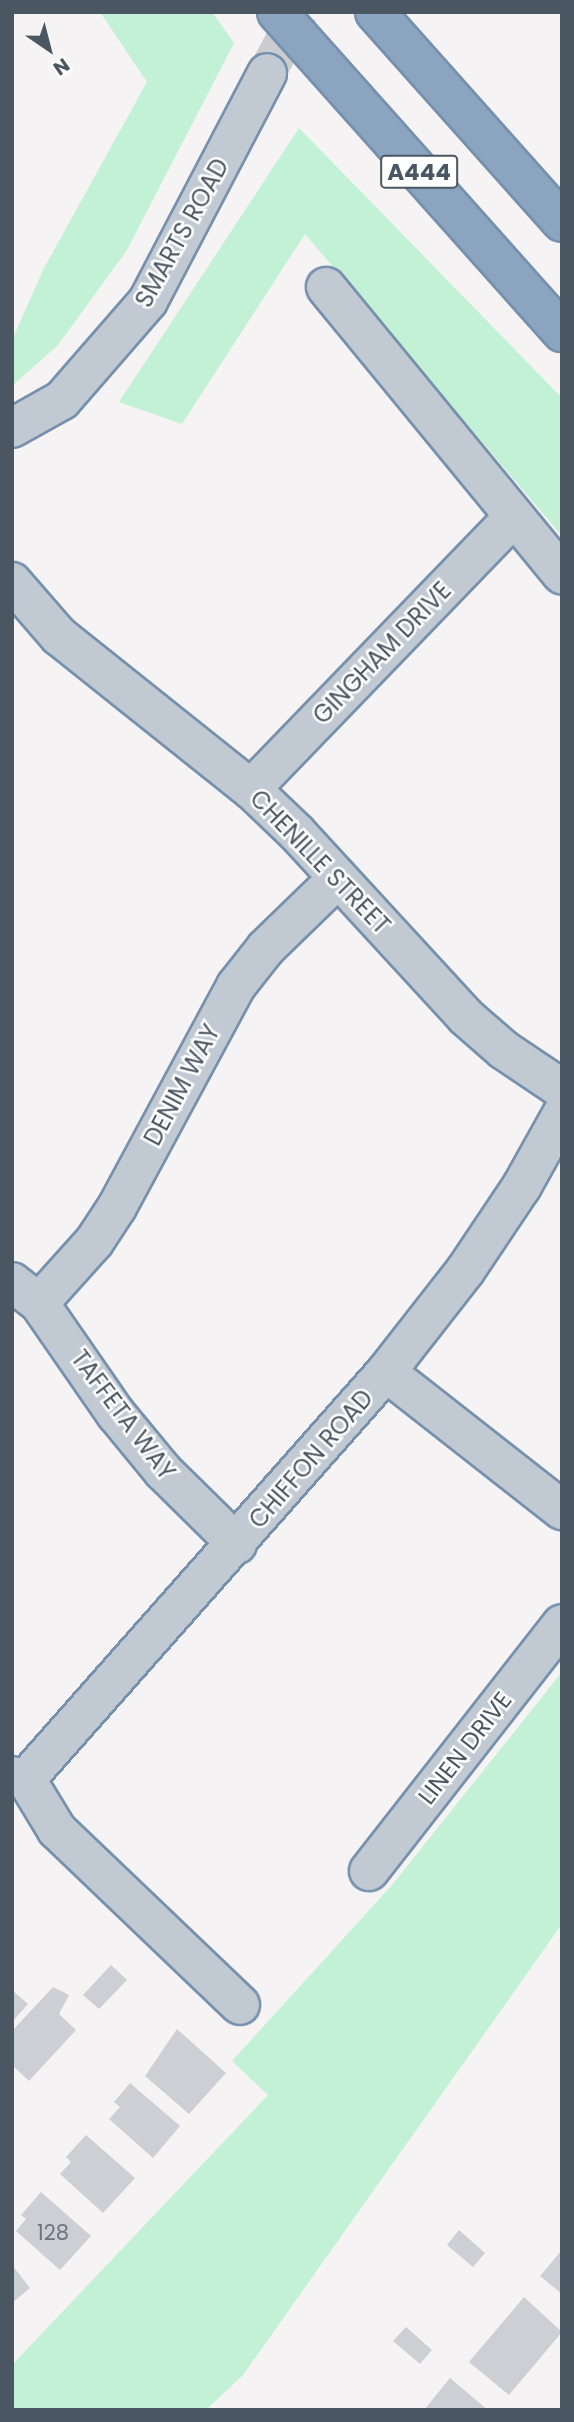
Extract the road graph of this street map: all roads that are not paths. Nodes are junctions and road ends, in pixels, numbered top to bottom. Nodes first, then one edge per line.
1 (277, 12) edge
2 (375, 12) edge
3 (267, 73) tunnel mouth
4 (562, 222) edge
5 (326, 287) dead end
6 (562, 332) edge
7 (12, 428) edge
8 (514, 517) junction
9 (562, 574) edge
10 (12, 582) edge
11 (251, 789) junction
12 (338, 878) junction
13 (562, 1089) edge
14 (562, 1114) edge
15 (26, 1292) edge
16 (386, 1373) junction
17 (562, 1510) edge
18 (237, 1544) junction
19 (562, 1624) edge
20 (19, 1777) edge
21 (369, 1871) dead end
22 (240, 2005) dead end

1 - 6 highway, A444
2 - 4 highway, A444
3 - 7 street, SMARTS ROAD
5 - 8 street
8 - 9 street
8 - 11 street, GINGHAM DRIVE
10 - 11 street, CHENILLE STREET
11 - 12 street, CHENILLE STREET
12 - 13 street, CHENILLE STREET
12 - 15 street, DENIM WAY
14 - 16 street, CHIFFON ROAD
15 - 18 street, TAFFETA WAY
16 - 17 street
16 - 18 street, CHIFFON ROAD
18 - 20 street, CHIFFON ROAD
19 - 21 street, LINEN DRIVE
20 - 22 street, CHIFFON ROAD

